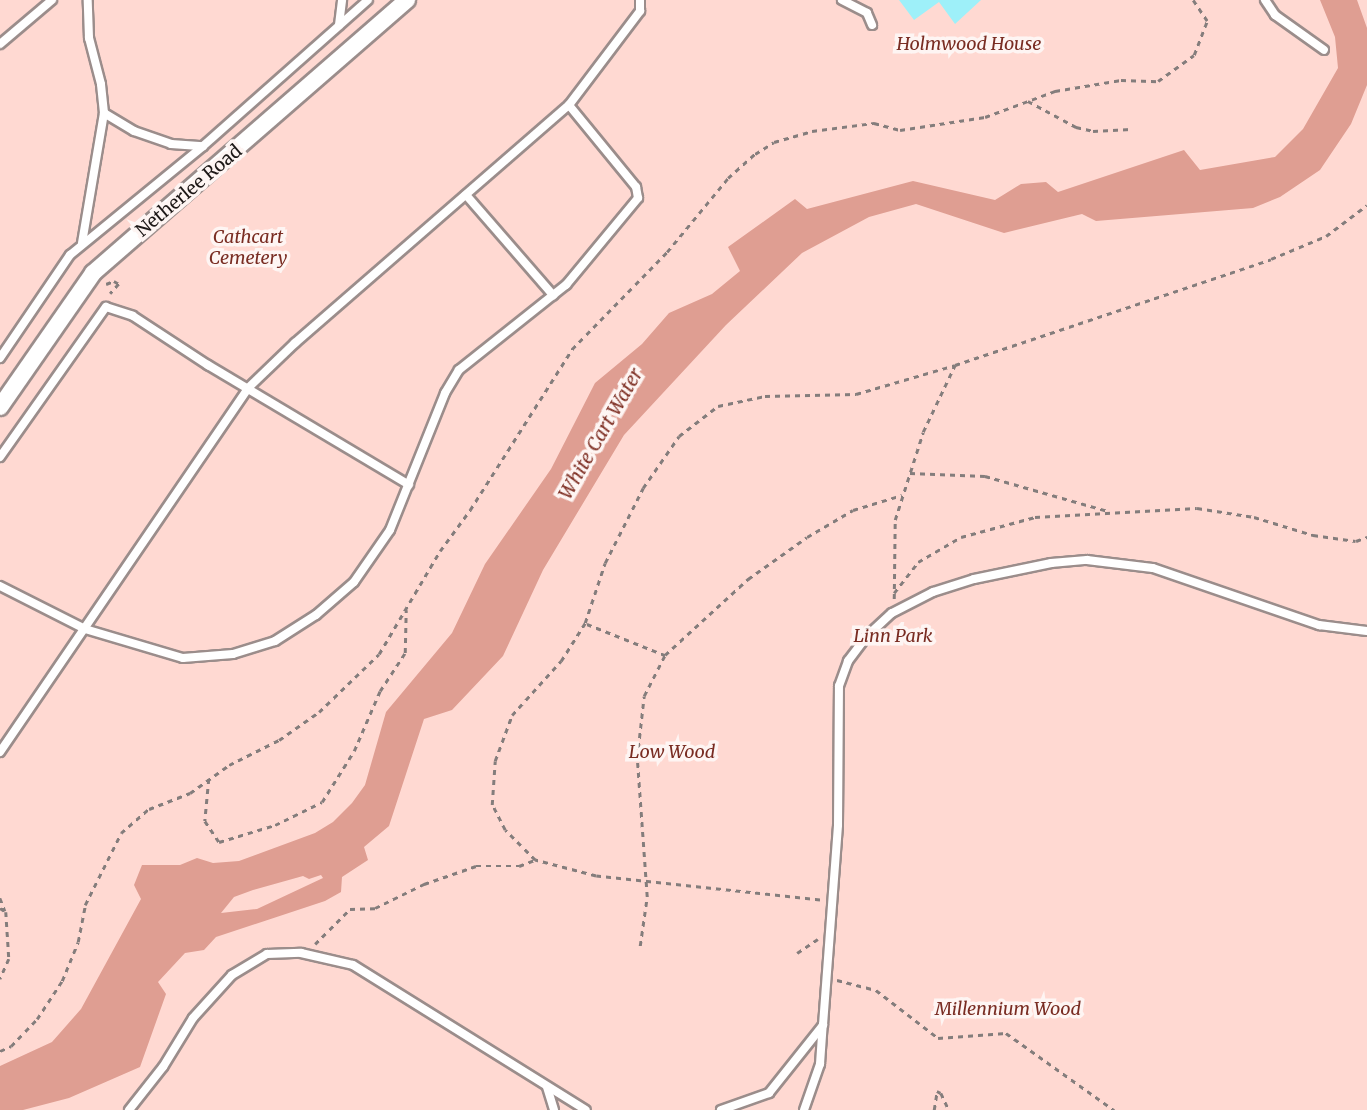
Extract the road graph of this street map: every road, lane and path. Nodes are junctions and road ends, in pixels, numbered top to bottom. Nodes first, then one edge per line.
1 (52, 0) edge
2 (88, 0) edge
3 (342, 0) edge
4 (368, 0) edge
5 (407, 0) edge
6 (640, 0) edge
7 (842, 0) edge
8 (1193, 0) edge
9 (1265, 0) edge
10 (339, 25) junction
11 (872, 25) dead end
12 (0, 44) edge
13 (1324, 50) dead end
14 (1028, 102) junction
15 (569, 105) junction
16 (104, 113) junction
17 (1131, 130) dead end
18 (203, 146) junction
19 (466, 195) junction
20 (1367, 205) edge
21 (82, 243) junction
22 (553, 295) junction
23 (0, 358) edge
24 (955, 365) junction
25 (248, 387) junction
26 (0, 407) edge
27 (0, 457) edge
28 (908, 473) junction
29 (409, 485) junction
30 (902, 495) junction
31 (1111, 512) junction
32 (1367, 537) edge
33 (0, 586) edge
34 (894, 593) junction
35 (406, 609) junction
36 (892, 613) junction
37 (585, 623) junction
38 (85, 629) junction
39 (1367, 631) edge
40 (665, 655) junction
41 (0, 752) edge
42 (209, 779) junction
43 (535, 860) junction
44 (644, 880) junction
45 (0, 898) edge
46 (834, 902) junction
47 (0, 908) edge
48 (6, 912) junction
49 (640, 946) dead end
50 (301, 953) junction
51 (828, 978) junction
52 (0, 979) edge
53 (823, 1025) junction
54 (0, 1051) edge
55 (547, 1087) junction
56 (129, 1110) edge
57 (554, 1110) edge
58 (586, 1110) edge
59 (721, 1110) edge
60 (804, 1110) edge
61 (934, 1110) edge
62 (949, 1110) edge
63 (1114, 1110) edge

1 - 12 lane
2 - 16 lane
3 - 10 lane
4 - 10 lane
5 - 26 street, Netherlee Road
6 - 15 lane
7 - 11 lane
8 - 14 path
9 - 13 lane
10 - 18 lane
14 - 17 path
14 - 35 path
15 - 19 lane
15 - 22 lane
16 - 18 lane
16 - 21 lane
18 - 21 lane
19 - 22 lane
19 - 25 lane
20 - 24 path
21 - 23 lane
22 - 29 lane
24 - 28 path
24 - 37 path
25 - 27 lane
25 - 29 lane
25 - 38 lane
28 - 30 path
28 - 31 path
29 - 38 lane
30 - 34 path
30 - 40 path
31 - 32 path
31 - 34 path
33 - 38 lane
34 - 36 path
35 - 42 path
35 - 42 path
36 - 39 lane
36 - 46 lane
37 - 40 path
37 - 43 path
38 - 41 lane
40 - 44 path
42 - 54 path
43 - 44 path
43 - 50 path
44 - 46 path
44 - 49 path
45 - 48 path
46 - 51 lane
47 - 48 path
48 - 52 path
50 - 55 lane
50 - 56 lane
51 - 53 lane
51 - 63 path
53 - 59 lane
53 - 60 lane
55 - 57 lane
55 - 58 lane
61 - 62 path

